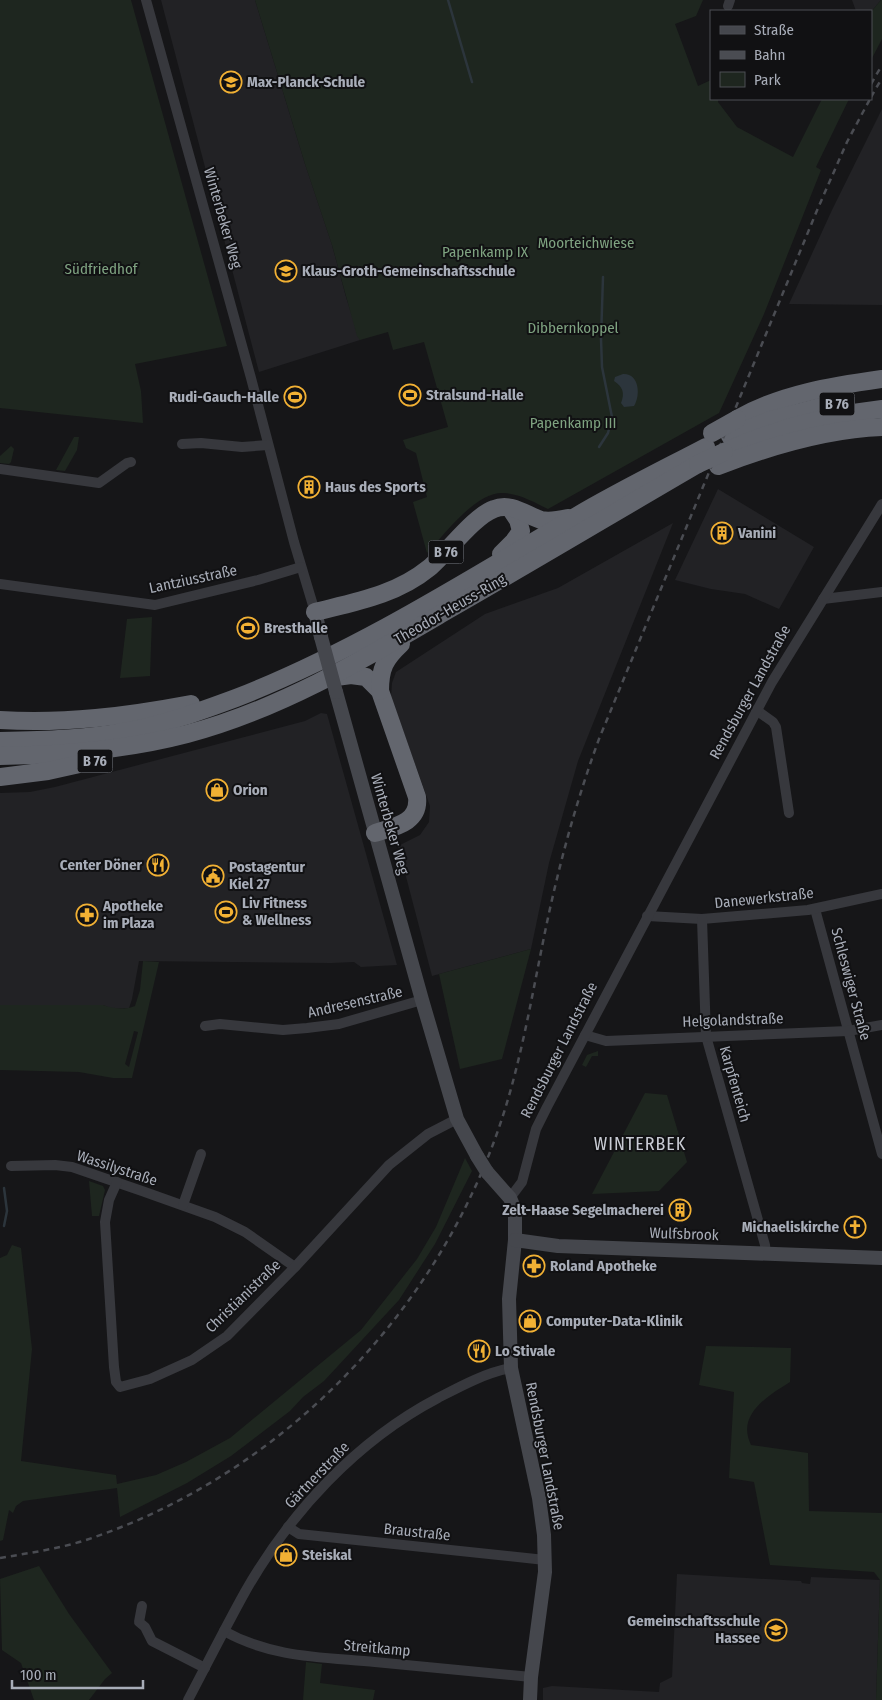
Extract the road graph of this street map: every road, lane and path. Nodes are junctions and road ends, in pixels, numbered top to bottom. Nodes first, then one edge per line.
1 (146, 0) edge
2 (882, 379) edge
3 (882, 398) edge
4 (882, 410) edge
5 (882, 427) edge
6 (709, 440) junction
7 (182, 444) dead end
8 (268, 445) junction
9 (724, 451) junction
10 (131, 462) dead end
11 (0, 469) edge
12 (882, 504) edge
13 (510, 508) junction
14 (578, 515) junction
15 (302, 567) junction
16 (479, 575) junction
17 (0, 584) edge
18 (882, 592) edge
19 (823, 599) junction
20 (313, 605) junction
21 (415, 630) junction
22 (323, 679) junction
23 (380, 691) junction
24 (248, 693) junction
25 (756, 710) junction
26 (0, 720) edge
27 (0, 741) edge
28 (157, 741) junction
29 (0, 756) edge
30 (0, 777) edge
31 (789, 813) dead end
32 (375, 833) junction
33 (882, 894) edge
34 (815, 909) junction
35 (647, 916) junction
36 (702, 919) junction
37 (422, 1000) junction
38 (882, 1025) edge
39 (205, 1026) dead end
40 (848, 1031) junction
41 (585, 1035) junction
42 (706, 1036) junction
43 (457, 1119) junction
44 (201, 1154) dead end
45 (882, 1154) edge
46 (11, 1166) dead end
47 (116, 1182) junction
48 (510, 1198) junction
49 (183, 1206) junction
50 (515, 1240) junction
51 (766, 1254) junction
52 (882, 1258) edge
53 (295, 1267) junction
54 (511, 1368) junction
55 (288, 1527) junction
56 (545, 1560) junction
57 (142, 1606) dead end
58 (224, 1631) junction
59 (205, 1668) junction
60 (531, 1677) junction
61 (188, 1700) edge
62 (530, 1700) edge

1 - 8 street, Winterbeker Weg
2 - 6 highway, bridge
3 - 9 highway, Theodor-Heuss-Ring / B 76
4 - 9 highway, Theodor-Heuss-Ring / B 76
5 - 9 highway
6 - 9 highway, Theodor-Heuss-Ring / B 76
6 - 14 highway, Theodor-Heuss-Ring / B 76
7 - 8 street
8 - 15 street, Winterbeker Weg
9 - 21 highway, Theodor-Heuss-Ring / B 76, bridge
10 - 11 street
12 - 19 street, Rendsburger Landstraße
13 - 14 highway
13 - 16 highway, B 76
13 - 20 highway, B 76
14 - 16 highway, Theodor-Heuss-Ring
15 - 17 street, Lantziusstraße
15 - 20 street, Winterbeker Weg
16 - 24 highway, Theodor-Heuss-Ring
18 - 19 street
19 - 25 street, Rendsburger Landstraße
20 - 32 street, Winterbeker Weg, bridge
21 - 22 highway, Theodor-Heuss-Ring / B 76
21 - 23 highway, B 76
22 - 23 highway, B 76
22 - 28 highway, Theodor-Heuss-Ring / B 76
23 - 32 highway, B 76
24 - 26 highway
24 - 27 highway, Theodor-Heuss-Ring / B 76
25 - 31 street
25 - 35 street, Rendsburger Landstraße
28 - 29 highway, Theodor-Heuss-Ring / B 76
28 - 30 highway, B 76
32 - 37 street, Winterbeker Weg
33 - 34 street, Danewerkstraße
34 - 36 street, Danewerkstraße
34 - 40 street, Schleswiger Straße
35 - 36 street, Danewerkstraße
35 - 41 street, Rendsburger Landstraße
36 - 42 street, Karpfenteich
37 - 39 street, Andresenstraße
37 - 43 street, Winterbeker Weg
38 - 40 street, Helgolandstraße
40 - 42 street, Helgolandstraße
40 - 45 street, Schleswiger Straße
41 - 42 street, Helgolandstraße
41 - 48 street, Rendsburger Landstraße
42 - 51 street, Karpfenteich
43 - 48 street, Winterbeker Weg, bridge
43 - 53 street, Christianistraße
44 - 49 street
46 - 47 street, Wassilystraße
47 - 49 street, Wassilystraße
47 - 53 street, Christianistraße
48 - 50 street, Rendsburger Landstraße
49 - 53 street, Wassilystraße
50 - 51 street, Wulfsbrook
50 - 54 street, Rendsburger Landstraße
51 - 52 street, Wulfsbrook
54 - 55 street, Gärtnerstraße
54 - 56 street, Rendsburger Landstraße
55 - 56 street, Braustraße
55 - 58 street, Gärtnerstraße
56 - 60 street, Rendsburger Landstraße
57 - 59 street
58 - 59 street, Gärtnerstraße
58 - 60 street, Streitkamp
59 - 61 street, Gärtnerstraße
60 - 62 street, Rendsburger Landstraße

